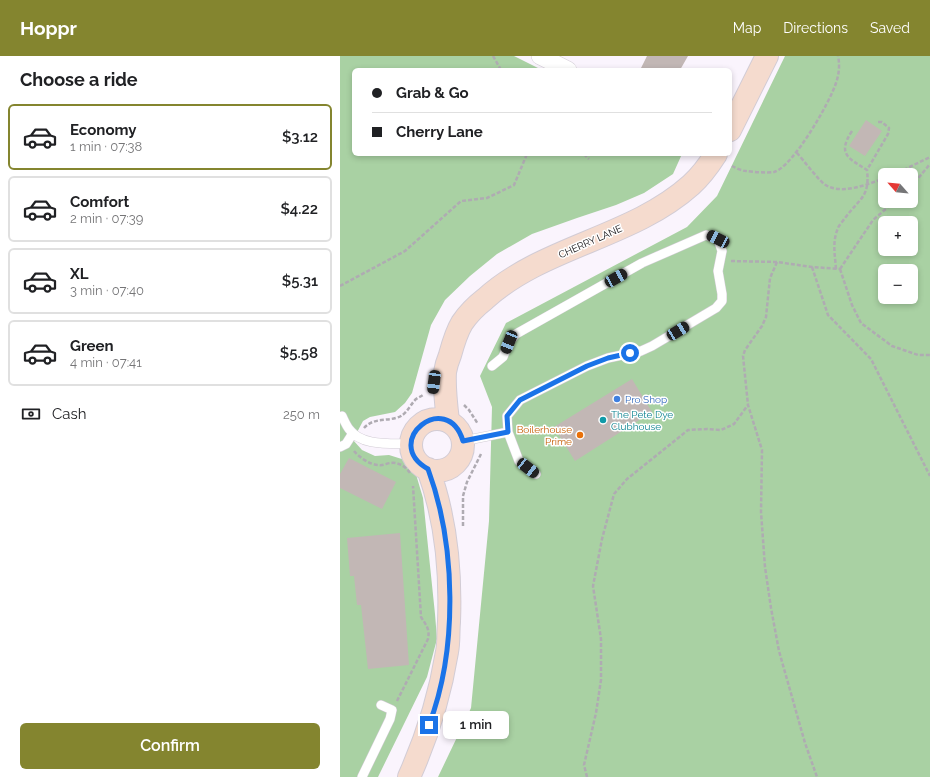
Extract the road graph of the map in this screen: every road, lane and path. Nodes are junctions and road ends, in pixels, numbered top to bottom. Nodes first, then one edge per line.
1 (493, 56) edge
2 (540, 56) edge
3 (767, 56) edge
4 (838, 56) edge
5 (500, 68) edge
6 (564, 68) edge
7 (876, 122) dead end
8 (732, 126) edge
9 (852, 131) dead end
10 (797, 153) junction
11 (526, 156) edge
12 (586, 156) edge
13 (930, 157) edge
14 (589, 159) dead end
15 (724, 160) edge
16 (930, 164) edge
17 (907, 168) edge
18 (867, 170) junction
19 (918, 179) edge
20 (878, 180) edge
21 (868, 184) junction
22 (887, 208) edge
23 (720, 261) junction
24 (777, 262) junction
25 (812, 267) junction
26 (836, 268) junction
27 (840, 269) junction
28 (340, 286) edge
29 (467, 317) junction
30 (930, 355) edge
31 (492, 366) dead end
32 (424, 394) dead end
33 (460, 402) dead end
34 (748, 405) junction
35 (342, 416) dead end
36 (426, 421) junction
37 (448, 421) junction
38 (478, 424) dead end
39 (364, 428) dead end
40 (508, 432) junction
41 (353, 434) junction
42 (463, 441) junction
43 (411, 444) junction
44 (340, 447) edge
45 (354, 450) dead end
46 (430, 472) junction
47 (536, 474) dead end
48 (930, 476) edge
49 (413, 485) dead end
50 (381, 705) dead end
51 (392, 710) junction
52 (362, 777) edge
53 (409, 777) edge
54 (586, 777) edge
55 (817, 777) edge

1 - 5 path
2 - 6 street
3 - 8 street
4 - 10 path
7 - 18 path
9 - 18 path
10 - 15 path
10 - 21 path
11 - 28 path
12 - 14 path
13 - 17 path
15 - 29 street, CHERRY LANE
16 - 19 path
18 - 21 path
20 - 21 path
21 - 26 path
22 - 27 path
23 - 24 path
23 - 31 lane
23 - 40 lane
24 - 25 path
24 - 34 path
25 - 26 path
25 - 48 path
26 - 27 path
27 - 30 path
29 - 36 street, CHERRY LANE
29 - 37 street, CHERRY LANE
32 - 39 path
33 - 38 path
34 - 54 path
34 - 55 path
35 - 41 lane
36 - 37 street
36 - 43 street
37 - 42 street
40 - 42 lane
40 - 47 lane
41 - 43 lane
41 - 44 lane
42 - 46 street
43 - 46 street
45 - 46 path
46 - 53 street
49 - 51 path
50 - 51 lane
51 - 52 lane

